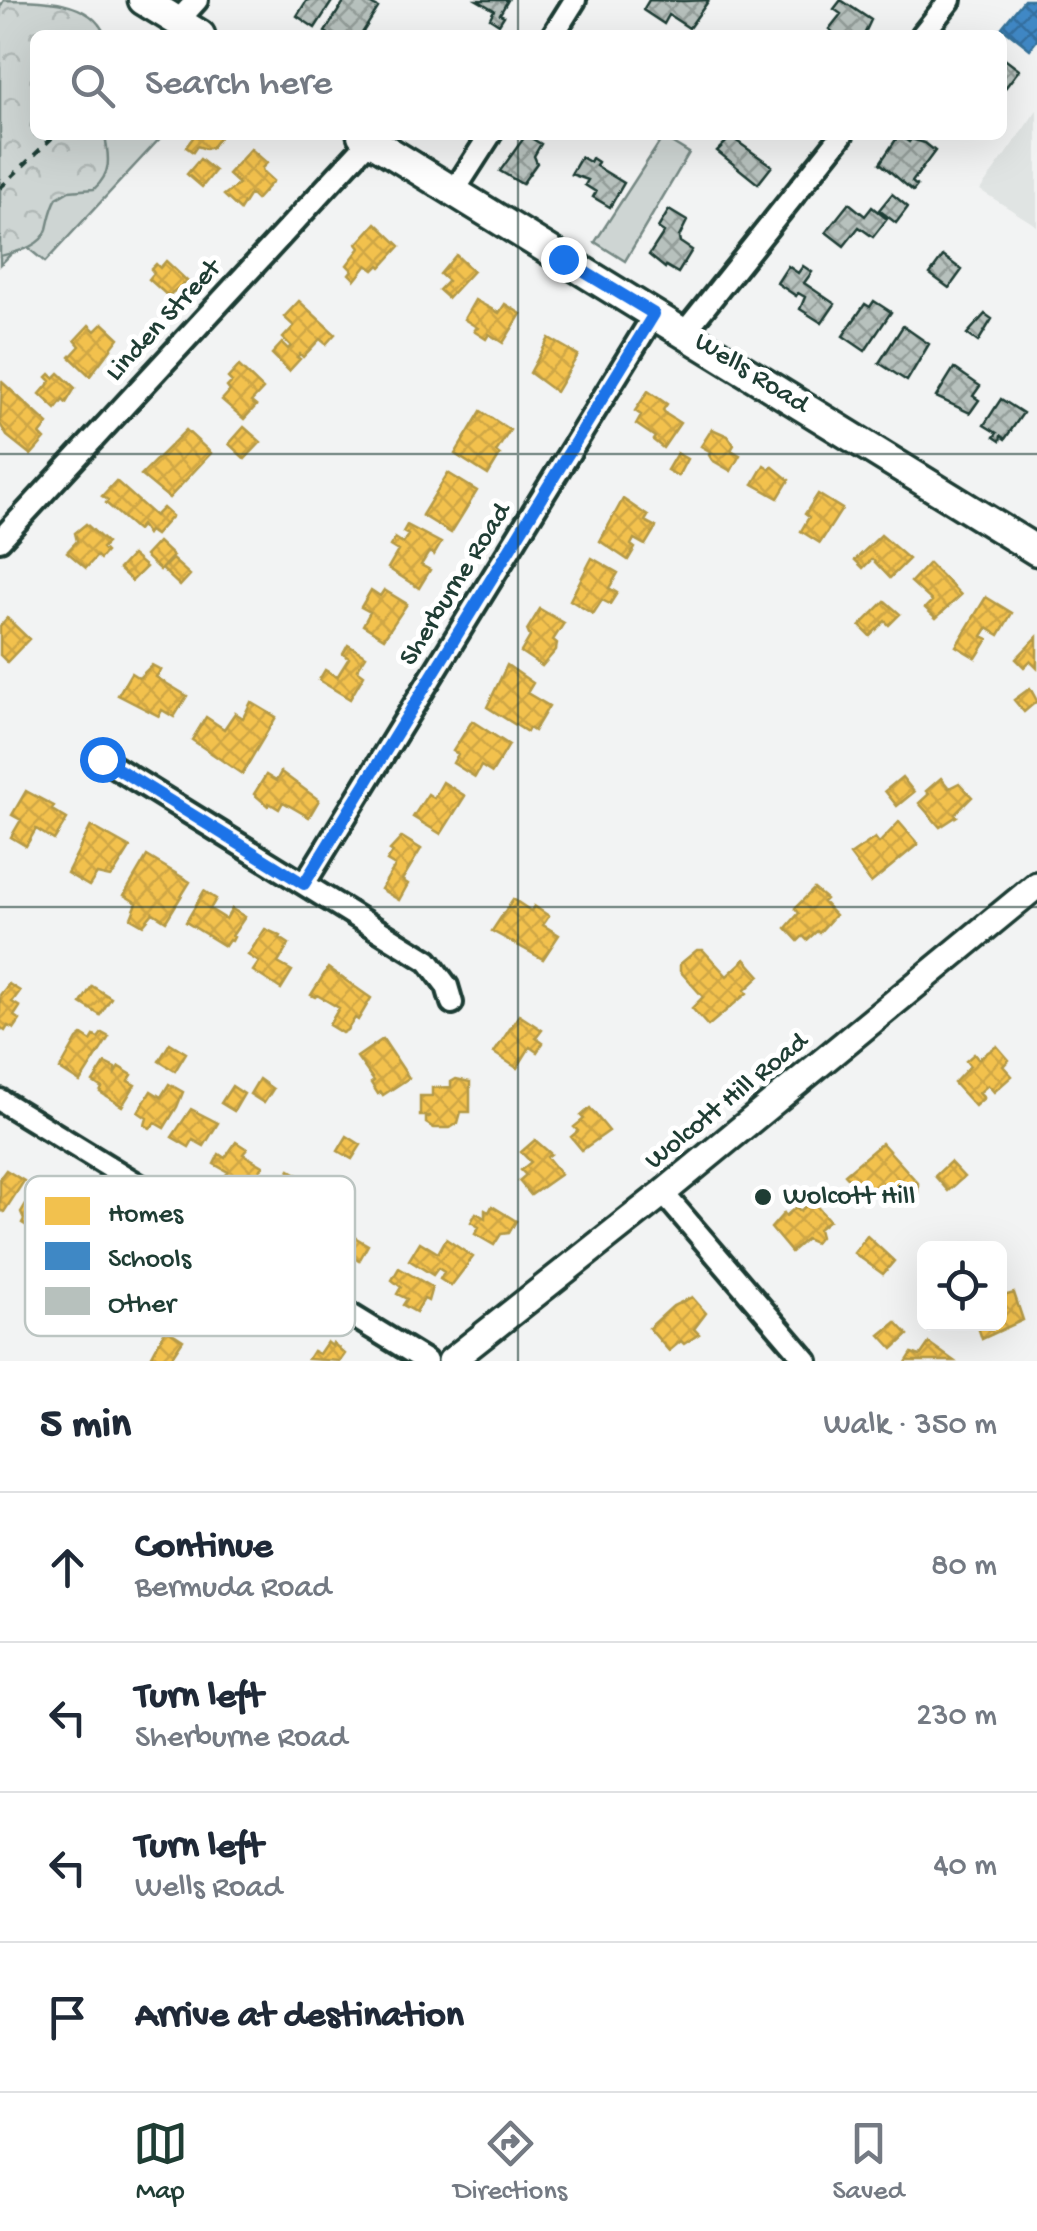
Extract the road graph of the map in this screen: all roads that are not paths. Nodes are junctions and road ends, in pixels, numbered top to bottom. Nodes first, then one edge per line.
1 (143, 0) edge
2 (197, 0) edge
3 (575, 0) edge
4 (950, 0) edge
5 (189, 28) edge
6 (556, 30) edge
7 (926, 30) edge
8 (363, 140) edge
9 (371, 140) edge
10 (487, 140) edge
11 (838, 140) edge
12 (454, 192) junction
13 (654, 314) junction
14 (684, 333) junction
15 (0, 540) edge
16 (1037, 551) edge
17 (102, 759) dead end
18 (304, 884) junction
19 (1037, 885) edge
20 (452, 1003) dead end
21 (0, 1100) edge
22 (124, 1176) edge
23 (663, 1194) junction
24 (355, 1318) edge
25 (426, 1361) edge
26 (451, 1361) edge
27 (807, 1361) edge

1 - 5 main road
2 - 5 street
3 - 6 street
4 - 7 street
8 - 15 street, Linden Street
9 - 12 main road, Wells Road
10 - 12 street
11 - 14 street
12 - 13 main road, Wells Road
13 - 14 main road, Wells Road
13 - 18 street, Sherburne Road
14 - 16 main road, Wells Road
17 - 18 street
18 - 20 street
19 - 23 street, Wolcott Hill Road
21 - 22 street
23 - 26 street, Wolcott Hill Road
23 - 27 street
24 - 25 street

